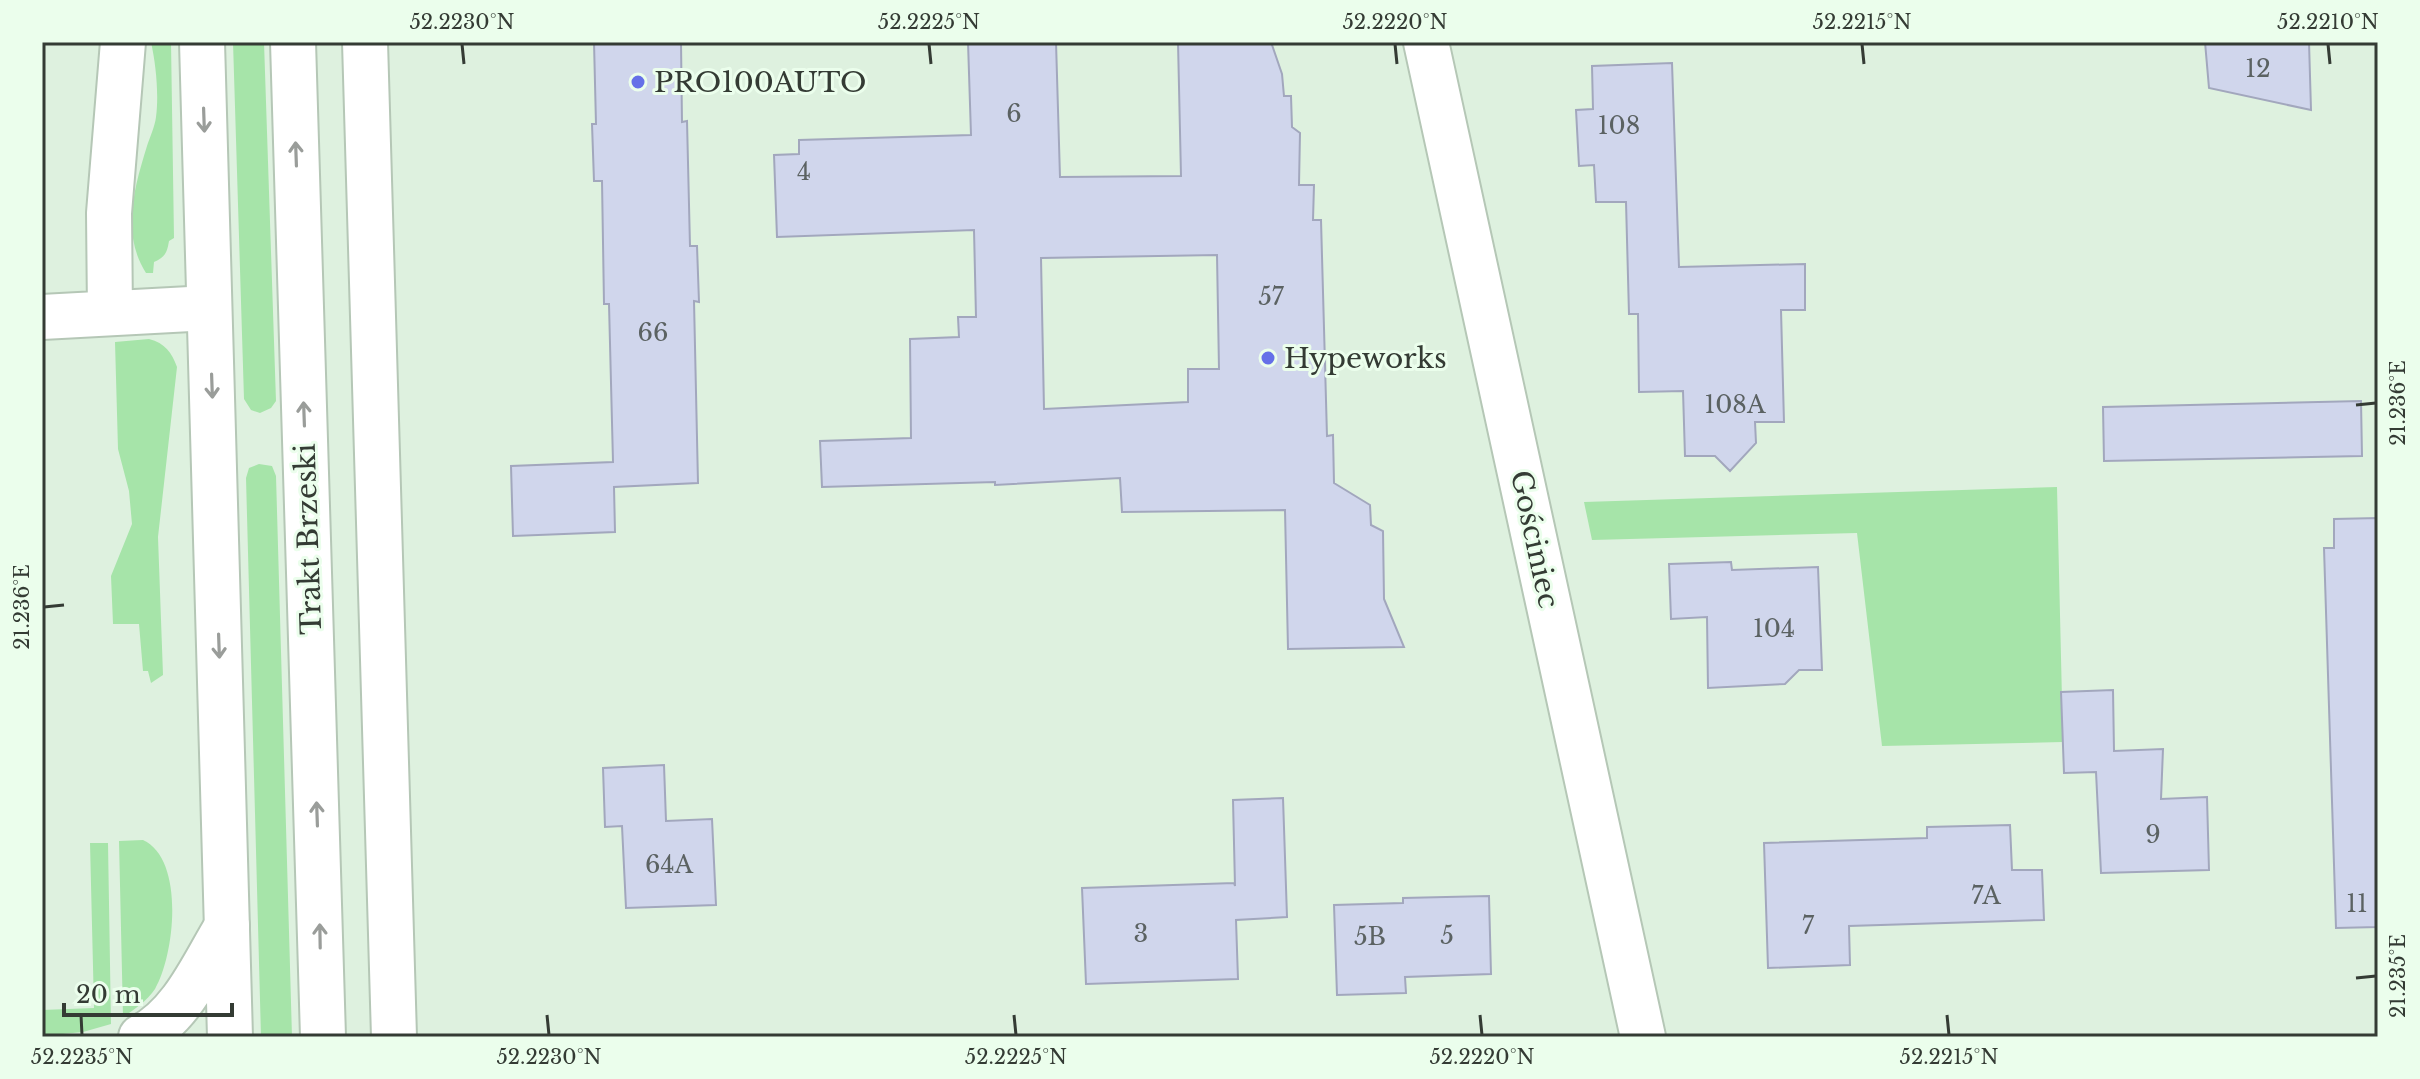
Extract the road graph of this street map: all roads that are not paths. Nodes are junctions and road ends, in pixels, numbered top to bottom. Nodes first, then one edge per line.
1 (123, 42) edge
2 (202, 42) edge
3 (293, 42) edge
4 (365, 42) edge
5 (1426, 42) edge
6 (209, 308) junction
7 (110, 313) junction
8 (42, 317) edge
9 (227, 926) junction
10 (141, 1037) edge
11 (230, 1037) edge
12 (323, 1037) edge
13 (394, 1037) edge
14 (1643, 1037) edge

1 - 7 main road
2 -> 6 main road
12 -> 3 main road, Trakt Brzeski
4 - 13 main road
5 - 14 main road, Gościniec
6 - 7 main road
6 -> 9 main road
7 - 8 main road
9 - 10 main road
9 - 11 main road

